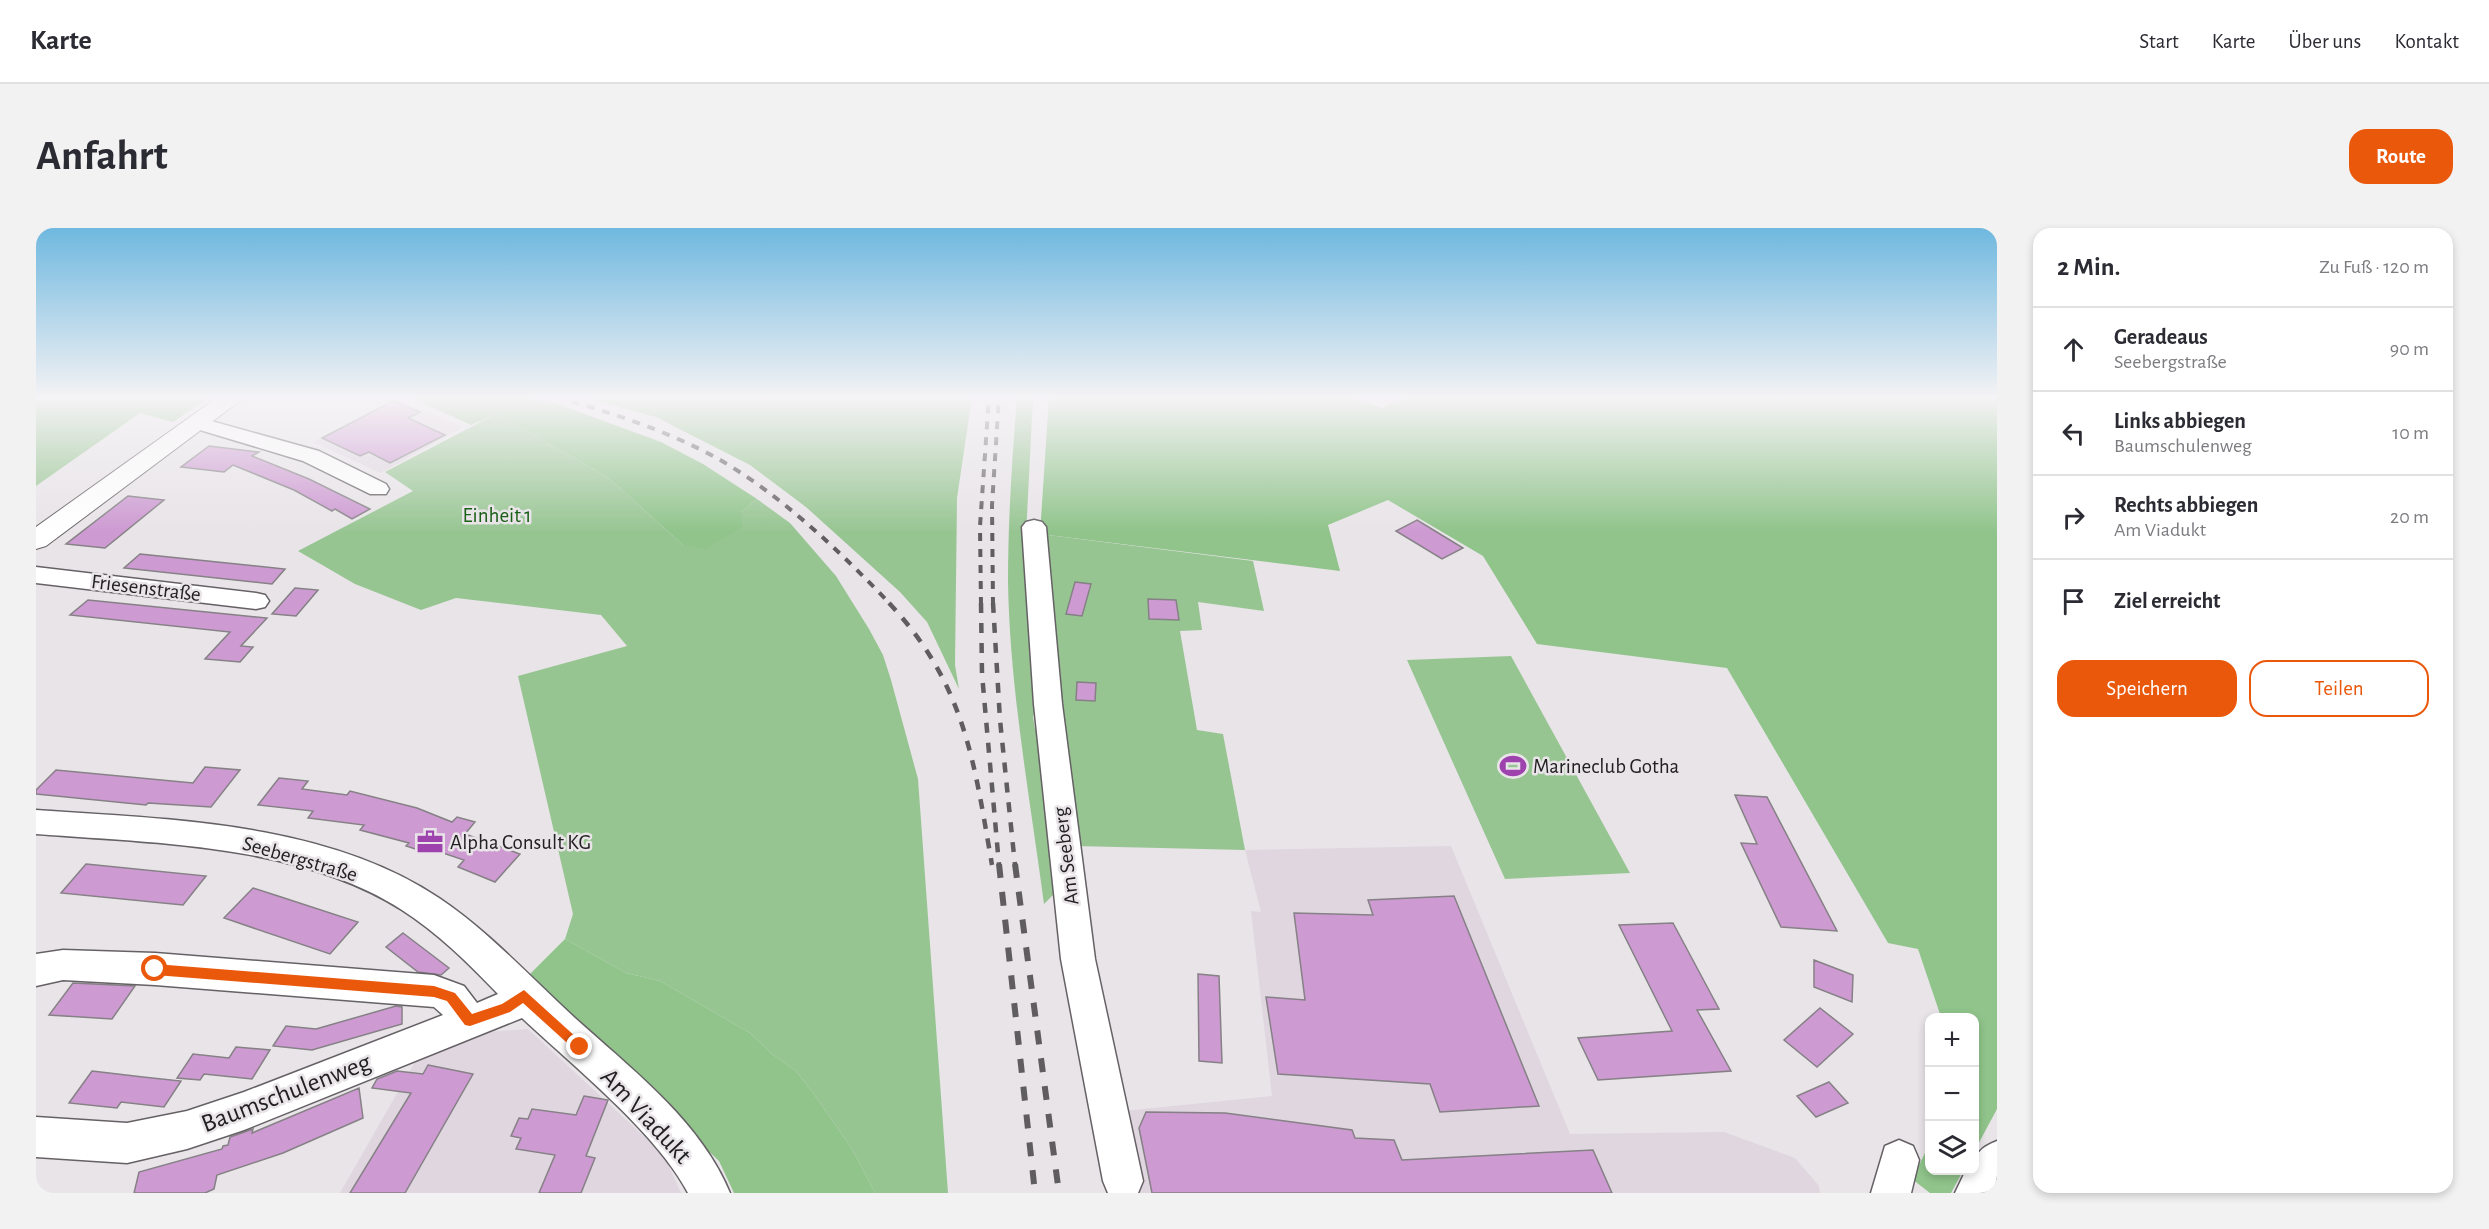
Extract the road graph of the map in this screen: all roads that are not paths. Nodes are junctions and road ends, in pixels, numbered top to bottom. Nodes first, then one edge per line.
1 (171, 442) edge
2 (263, 442) edge
3 (378, 489) dead end
4 (1034, 527) dead end
5 (36, 540) edge
6 (36, 575) edge
7 (256, 601) dead end
8 (36, 822) edge
9 (36, 970) edge
10 (524, 996) junction
11 (470, 1021) junction
12 (36, 1137) edge
13 (1997, 1161) edge
14 (1123, 1181) dead end
15 (710, 1193) edge
16 (1975, 1193) edge

1 - 5 main road
2 - 3 street
4 - 14 street, Am Seeberg
6 - 7 street, Friesenstraße
8 - 10 street, Seebergstraße
9 - 11 street
10 - 11 street, Baumschulenweg
10 - 15 street, Am Viadukt
11 - 12 street, Baumschulenweg
13 - 16 street

